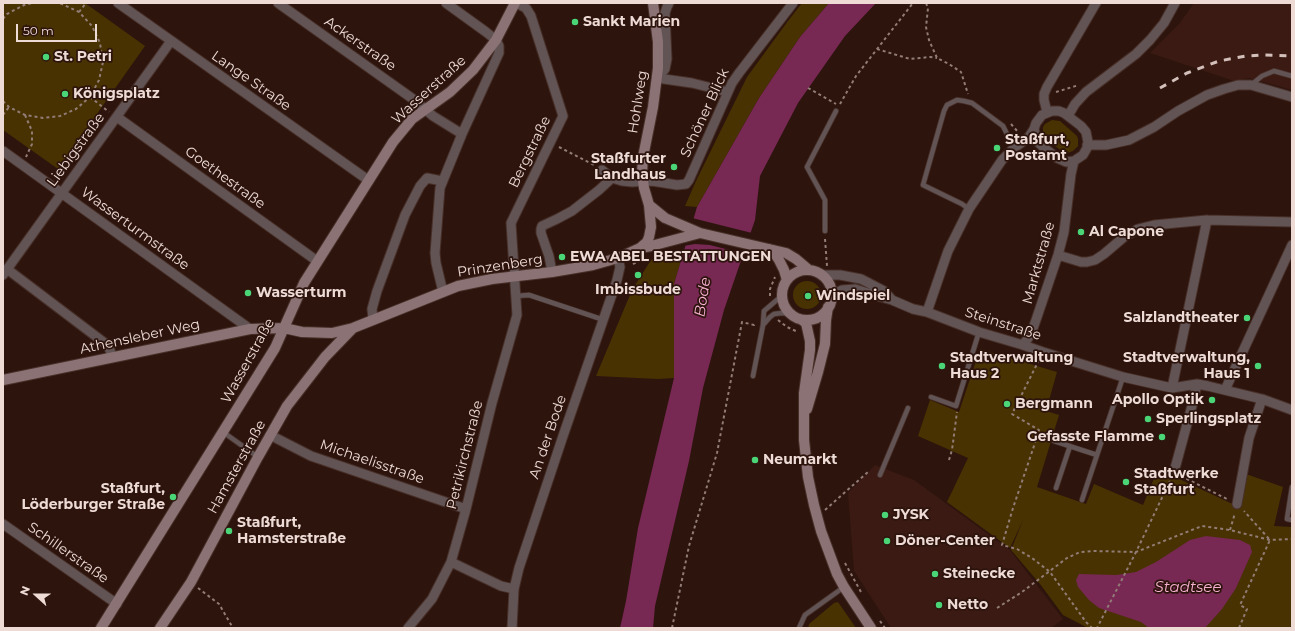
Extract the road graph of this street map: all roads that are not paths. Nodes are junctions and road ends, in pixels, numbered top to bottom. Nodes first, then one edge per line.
1 (118, 3) edge
2 (278, 3) edge
3 (446, 3) edge
4 (515, 3) edge
5 (653, 3) edge
6 (669, 3) edge
7 (793, 3) edge
8 (1096, 3) edge
9 (1175, 3) edge
10 (496, 40) junction
11 (171, 41) junction
12 (1292, 76) edge
13 (657, 78) junction
14 (1251, 85) junction
15 (728, 92) junction
16 (1292, 97) edge
17 (426, 109) junction
18 (836, 111) dead end
19 (1048, 112) junction
20 (1068, 116) junction
21 (117, 117) junction
22 (1034, 129) junction
23 (462, 134) junction
24 (1087, 145) junction
25 (1014, 148) junction
26 (3, 151) edge
27 (1074, 161) junction
28 (602, 170) road end
29 (612, 178) junction
30 (368, 180) junction
31 (442, 181) junction
32 (643, 182) junction
33 (62, 193) junction
34 (649, 205) junction
35 (969, 209) junction
36 (1207, 220) junction
37 (1292, 222) edge
38 (825, 232) road end
39 (700, 233) junction
40 (1292, 245) edge
41 (765, 247) junction
42 (640, 248) junction
43 (1058, 256) junction
44 (618, 258) junction
45 (317, 261) junction
46 (809, 270) junction
47 (824, 271) junction
48 (5, 272) edge
49 (552, 272) junction
50 (514, 276) junction
51 (787, 280) junction
52 (443, 292) junction
53 (782, 294) junction
54 (516, 296) junction
55 (892, 300) junction
56 (830, 302) junction
57 (927, 312) junction
58 (791, 314) junction
59 (373, 320) junction
60 (604, 320) junction
61 (802, 320) junction
62 (763, 325) junction
63 (284, 328) junction
64 (353, 328) junction
65 (250, 329) junction
66 (979, 332) junction
67 (1022, 344) junction
68 (112, 358) junction
69 (753, 376) dead end
70 (1123, 377) junction
71 (3, 380) edge
72 (1197, 384) junction
73 (1172, 388) junction
74 (1226, 390) junction
75 (931, 397) dead end
76 (1262, 399) junction
77 (908, 408) dead end
78 (1292, 410) edge
79 (804, 420) junction
80 (223, 432) junction
81 (270, 435) junction
82 (1054, 441) dead end
83 (1070, 446) junction
84 (1097, 455) junction
85 (258, 456) junction
86 (1174, 472) road end
87 (880, 474) dead end
88 (1292, 487) edge
89 (1056, 488) dead end
90 (1082, 500) dead end
91 (1237, 504) road end
92 (466, 509) junction
93 (1292, 520) edge
94 (3, 524) edge
95 (451, 562) junction
96 (844, 587) junction
97 (514, 589) junction
98 (117, 604) junction
99 (101, 628) edge
100 (160, 628) edge
101 (408, 628) edge
102 (512, 628) edge
103 (799, 628) edge
104 (871, 628) edge

1 - 11 street, Lange Straße
2 - 17 street, Ackerstraße
3 - 10 street
4 - 10 main road, Wasserstraße
4 - 50 street, Bergstraße
5 - 13 main road, Hohlweg
6 - 13 street
7 - 15 street, Schöner Blick
8 - 19 street
9 - 20 street
10 - 17 main road, Wasserstraße
10 - 23 street
11 - 21 street, Liebigstraße
11 - 30 street, Lange Straße
12 - 14 lane
13 - 15 street
13 - 32 main road, Hohlweg
14 - 16 street
14 - 24 street
15 - 32 street, Schöner Blick
17 - 23 street, Ackerstraße
17 - 30 main road, Wasserstraße
18 - 38 lane
19 - 20 street
19 - 22 street
20 - 24 street
21 - 33 street, Liebigstraße
21 - 45 street, Goethestraße
22 - 25 street
22 - 27 street
23 - 31 street
24 - 27 street
25 - 35 street
25 - 35 lane
26 - 33 street, Wasserturmstraße
27 - 43 street, Marktstraße
28 - 29 street
29 - 32 street
29 - 49 street
30 - 45 main road, Wasserstraße
31 - 52 street
31 - 59 street
32 - 34 main road, Hohlweg
33 - 48 street, Liebigstraße
33 - 65 street, Wasserturmstraße
34 - 39 main road
34 - 42 main road, Hohlweg
35 - 57 street
36 - 37 street
36 - 43 street
36 - 73 street
39 - 41 main road
39 - 42 main road, Prinzenberg
40 - 74 street
41 - 46 main road
41 - 51 main road
42 - 44 main road, Prinzenberg
43 - 67 street, Marktstraße
44 - 49 main road, Prinzenberg
44 - 60 street, An der Bode
45 - 63 main road, Wasserstraße
46 - 47 main road
46 - 51 main road
47 - 55 street, Steinstraße
47 - 56 main road
48 - 68 street
49 - 50 main road, Prinzenberg
50 - 52 main road, Prinzenberg
50 - 54 street, Petrikirchstraße
51 - 53 main road
52 - 59 main road, Prinzenberg
53 - 58 main road
53 - 62 lane
54 - 60 lane
54 - 92 street, Petrikirchstraße
55 - 56 street, Steinstraße
55 - 57 street, Steinstraße
56 - 61 main road
56 - 79 main road
57 - 66 street, Steinstraße
58 - 61 main road
58 - 62 lane
59 - 64 main road, Prinzenberg
60 - 97 street, An der Bode
61 - 79 main road
62 - 69 lane
63 - 64 main road, Prinzenberg
63 - 65 main road, Athensleber Weg
63 - 80 main road, Wasserstraße
64 - 81 main road, Hamsterstraße
65 - 68 main road, Athensleber Weg
66 - 67 street, Steinstraße
66 - 75 lane
67 - 70 street, Steinstraße
68 - 71 main road, Athensleber Weg
70 - 73 street, Steinstraße
70 - 84 lane
72 - 73 street, Steinstraße
72 - 74 street, Steinstraße
72 - 86 street
74 - 76 street, Steinstraße
76 - 78 street, Steinstraße
76 - 91 street
77 - 87 lane
79 - 96 main road
80 - 85 lane
80 - 98 main road, Wasserstraße
81 - 85 main road, Hamsterstraße
81 - 92 street, Michaelisstraße
82 - 83 lane
83 - 84 lane
83 - 89 lane
84 - 90 lane
85 - 100 main road, Hamsterstraße
88 - 93 lane
92 - 95 street, Petrikirchstraße
94 - 98 street, Schillerstraße
95 - 97 street
95 - 101 street, Petrikirchstraße
96 - 103 lane
96 - 104 main road
97 - 102 street, An der Bode
98 - 99 main road, Wasserstraße

